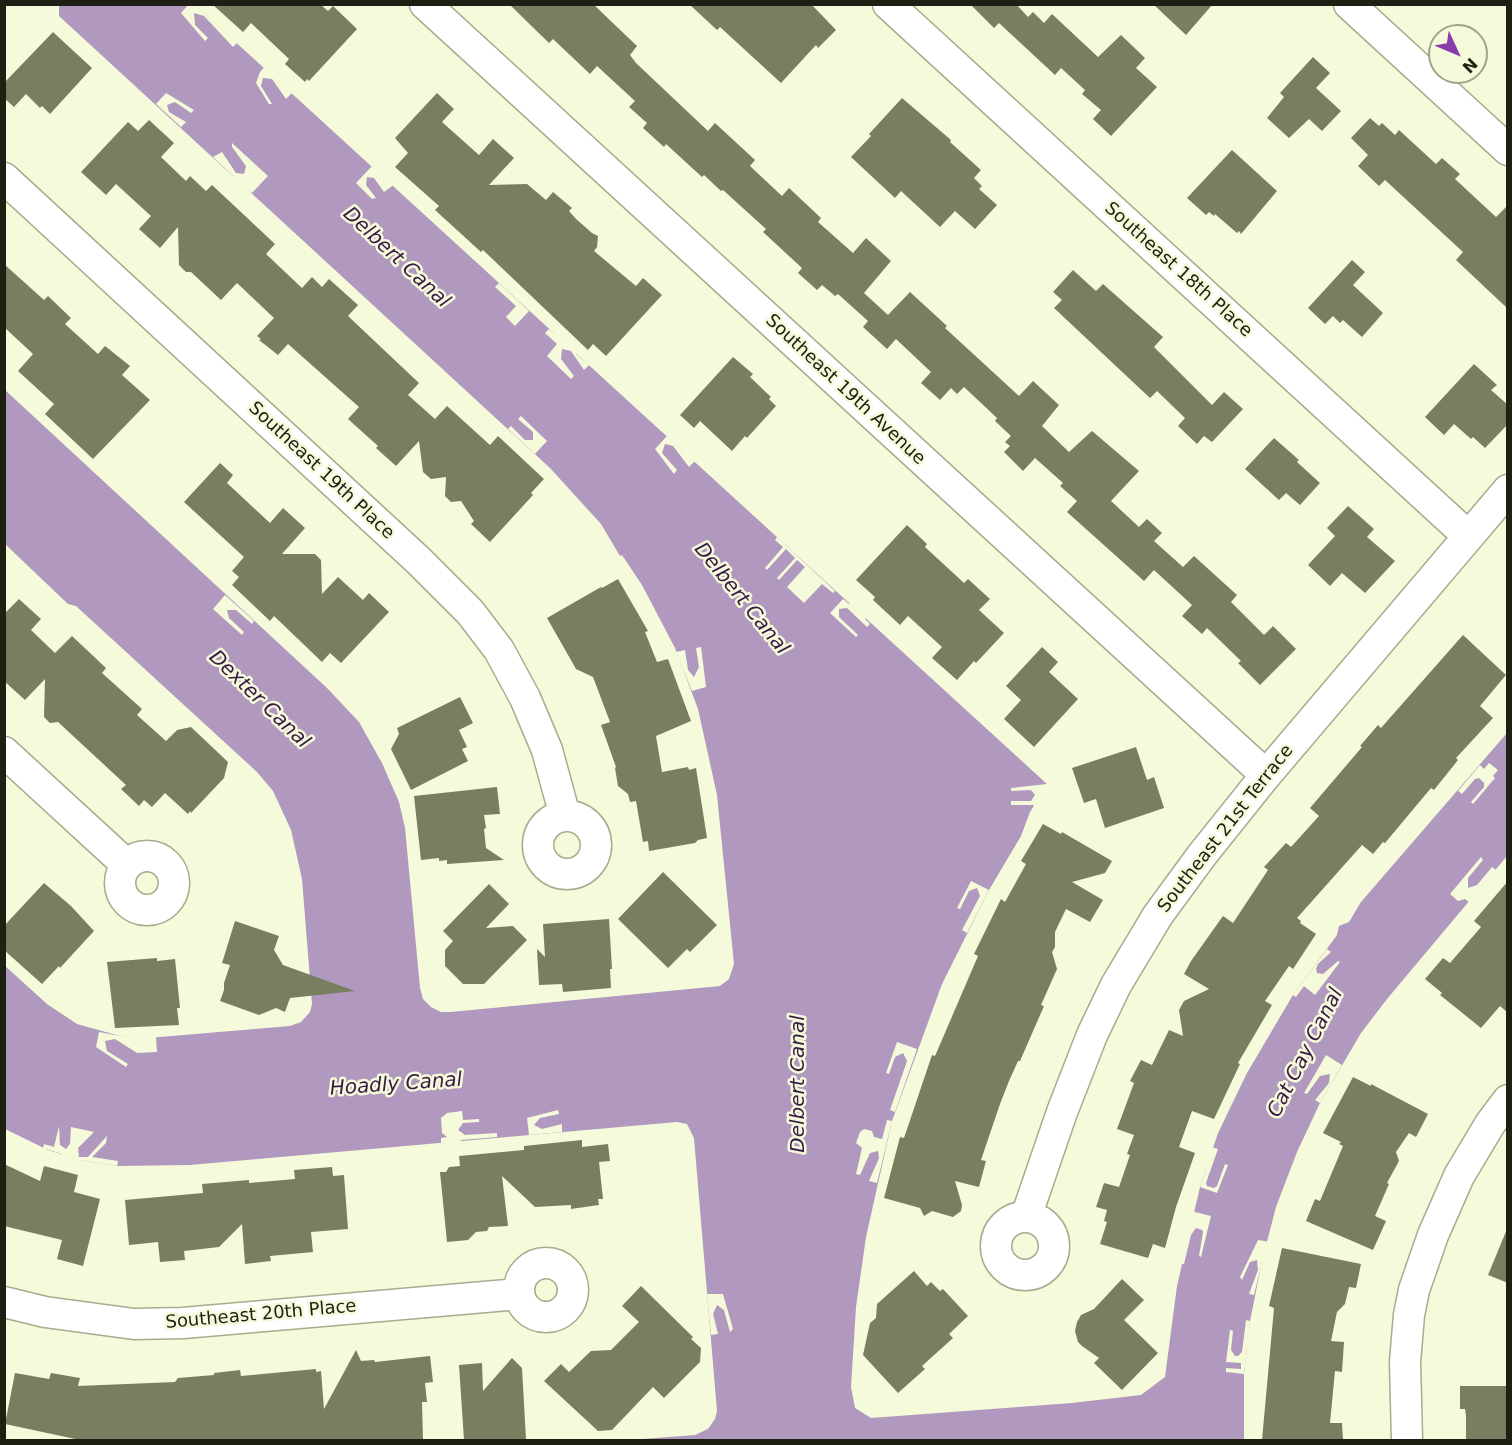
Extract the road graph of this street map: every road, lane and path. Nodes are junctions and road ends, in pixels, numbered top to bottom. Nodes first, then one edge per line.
1 (425, 4) edge
2 (888, 4) edge
3 (1349, 4) edge
4 (1508, 150) edge
5 (4, 178) edge
6 (1508, 490) edge
7 (1468, 536) junction
8 (4, 752) edge
9 (1266, 775) junction
10 (565, 816) dead end
11 (127, 865) dead end
12 (1508, 1100) edge
13 (1026, 1217) dead end
14 (519, 1294) dead end
15 (4, 1302) edge
16 (1407, 1440) edge

1 - 9 street, Southeast 19th Avenue
2 - 7 street, Southeast 18th Place
3 - 4 street
5 - 10 street, Southeast 19th Place
6 - 7 street, Southeast 21st Terrace
7 - 9 street, Southeast 21st Terrace
8 - 11 street
9 - 13 street, Southeast 21st Terrace
12 - 16 street
14 - 15 street, Southeast 20th Place

